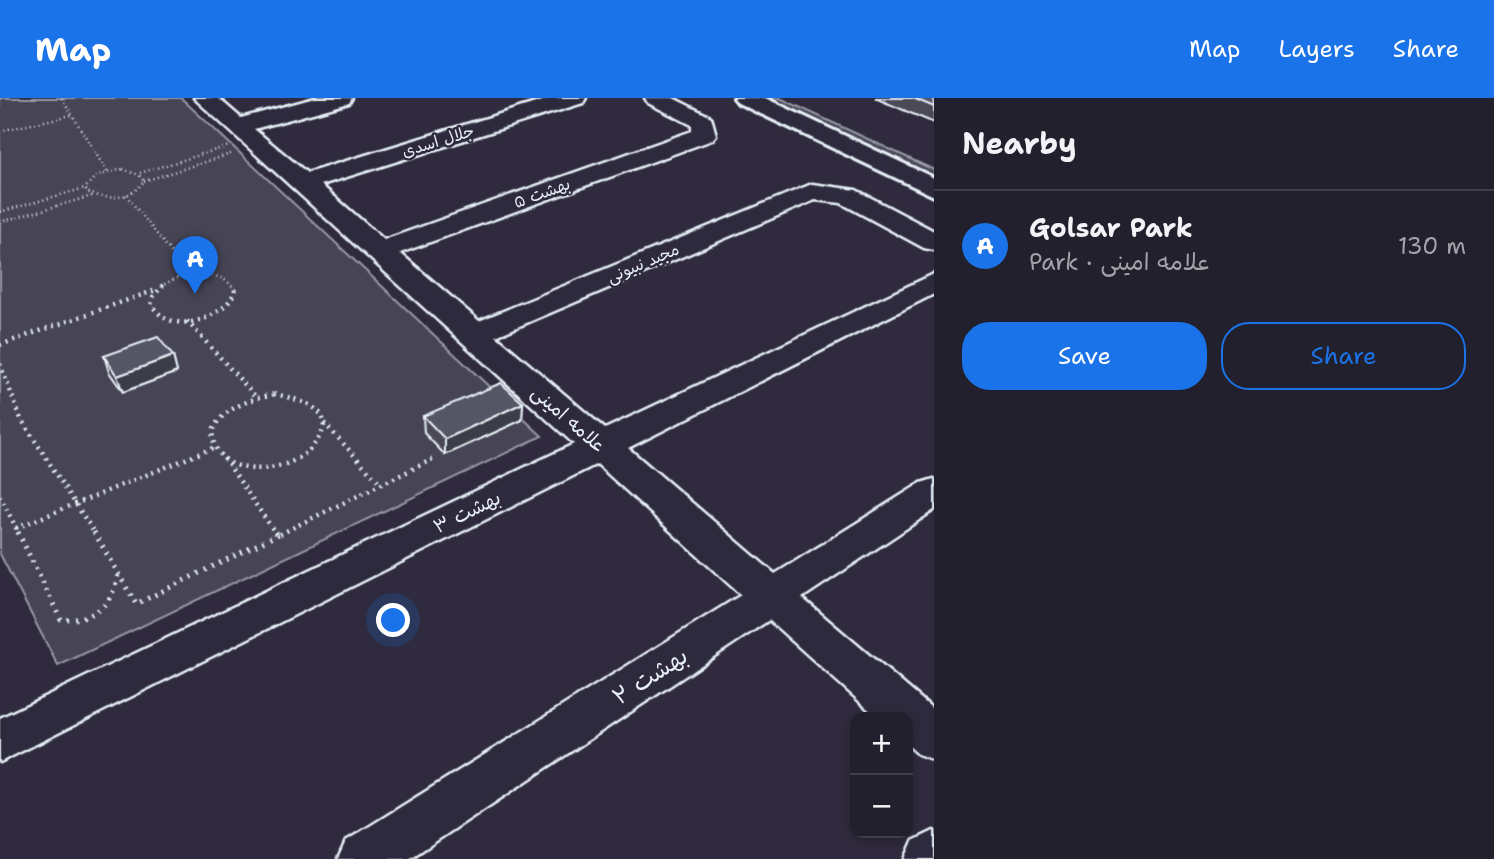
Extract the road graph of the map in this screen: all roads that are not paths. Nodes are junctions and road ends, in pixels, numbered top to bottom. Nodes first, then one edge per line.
1 (205, 98) edge
2 (341, 98) edge
3 (575, 98) edge
4 (656, 98) edge
5 (746, 98) edge
6 (800, 98) edge
7 (830, 112) dead end
8 (236, 141) junction
9 (302, 183) junction
10 (934, 188) edge
11 (934, 242) edge
12 (380, 251) junction
13 (934, 283) edge
14 (474, 334) junction
15 (601, 446) junction
16 (934, 492) edge
17 (773, 597) junction
18 (934, 739) edge
19 (0, 741) edge
20 (364, 859) edge

1 - 8 street, علامه امینی
2 - 8 street
3 - 9 street, جلال اسدی
4 - 12 street, بهشت ۵
5 - 10 main road
6 - 7 main road
8 - 9 street, علامه امینی
9 - 12 street, علامه امینی
11 - 14 street, مجید نبیونی
12 - 14 street, علامه امینی
13 - 15 street, بهشت ۳
14 - 15 street, علامه امینی
15 - 17 street, علامه امینی
15 - 19 street, بهشت ۳
16 - 17 street, بهشت ۲
17 - 18 street, علامه امینی
17 - 20 street, بهشت ۲

